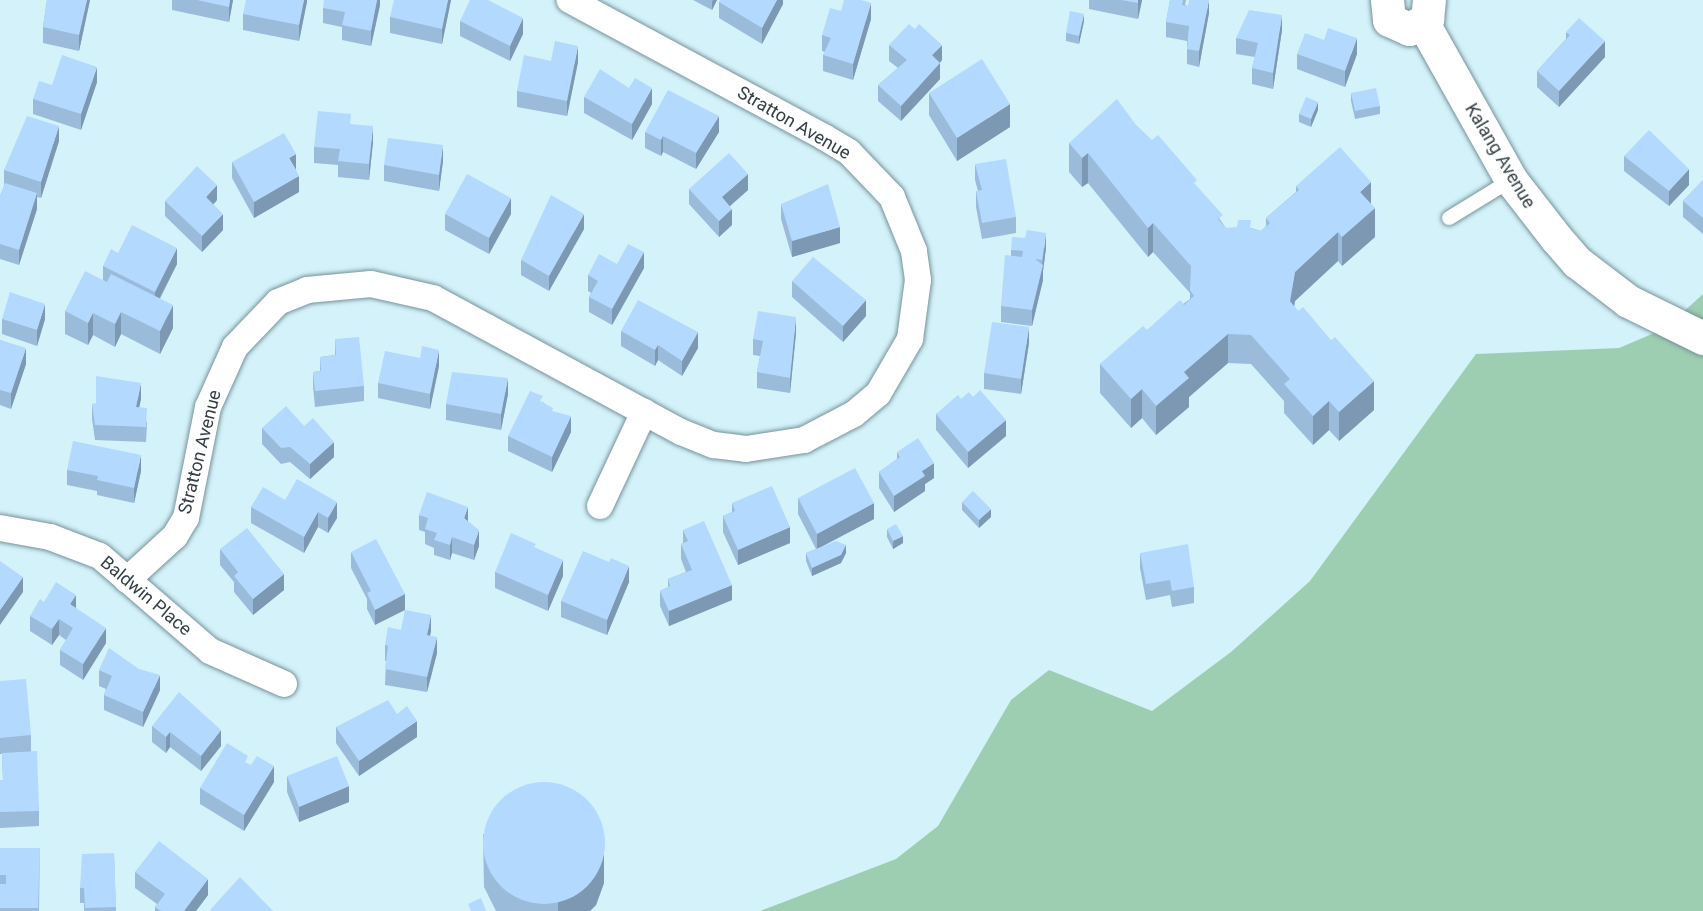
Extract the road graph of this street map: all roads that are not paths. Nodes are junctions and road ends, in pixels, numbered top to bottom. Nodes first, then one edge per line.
1 (570, 0) edge
2 (1387, 0) edge
3 (1426, 12) edge
4 (1511, 180) junction
5 (1449, 218) dead end
6 (1703, 338) edge
7 (645, 412) junction
8 (600, 506) dead end
9 (0, 528) edge
10 (127, 580) junction
11 (284, 684) dead end

1 - 7 street, Stratton Avenue
2 - 3 street
3 - 4 street, Kalang Avenue
4 - 5 lane
4 - 6 street, Kalang Avenue
7 - 8 street
7 - 10 street, Stratton Avenue
9 - 10 street, Baldwin Place
10 - 11 street, Baldwin Place

